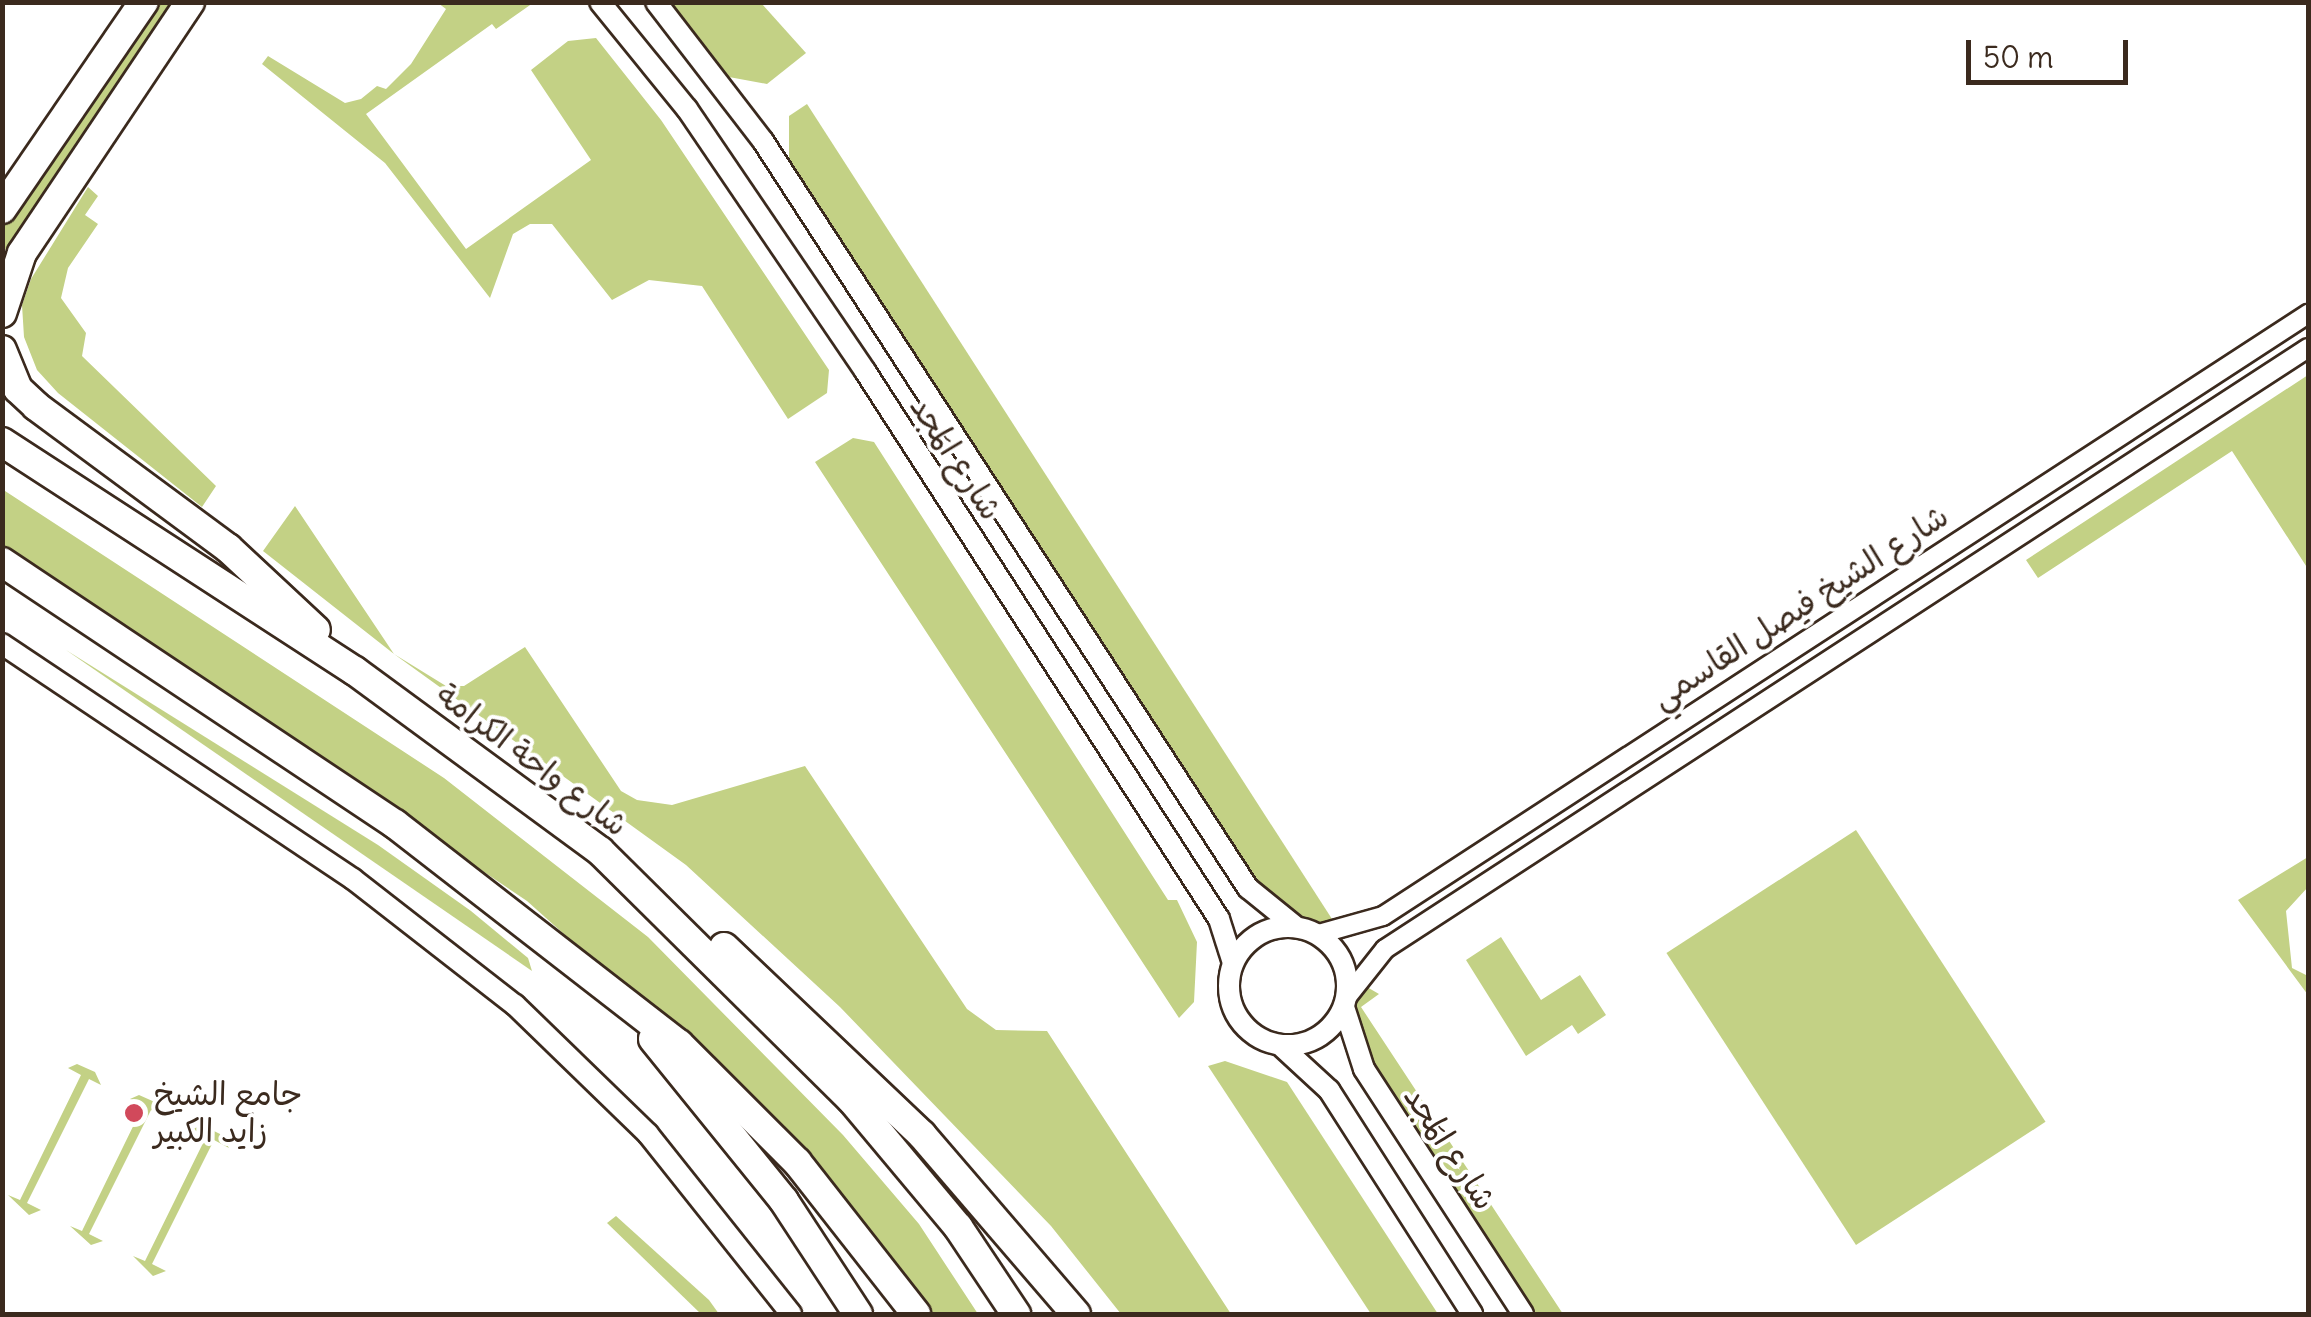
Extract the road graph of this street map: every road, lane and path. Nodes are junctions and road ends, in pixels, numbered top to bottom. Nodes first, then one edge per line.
1 (144, 2) edge
2 (190, 2) edge
3 (600, 2) edge
4 (656, 2) edge
5 (2, 210) edge
6 (22, 253) junction
7 (2, 277) edge
8 (2, 313) edge
9 (2308, 314) edge
10 (2308, 348) edge
11 (2, 350) edge
12 (2, 442) edge
13 (2, 562) edge
14 (2, 572) edge
15 (41, 591) junction
16 (2, 644) edge
17 (2, 667) edge
18 (356, 671) junction
19 (44, 672) junction
20 (600, 852) junction
21 (1295, 926) junction
22 (1318, 934) junction
23 (1233, 963) junction
24 (1345, 1002) junction
25 (634, 1013) junction
26 (1280, 1045) junction
27 (792, 1314) edge
28 (858, 1314) edge
29 (916, 1314) edge
30 (1016, 1314) edge
31 (1076, 1314) edge
32 (1472, 1314) edge
33 (1523, 1314) edge

1 - 5 highway
2 - 6 highway
3 - 23 street, شارع المَجد
4 - 21 street, شارع المَجد
6 - 7 highway
6 - 8 highway
9 - 22 street, شارع الشيخ فيصل القاسمي
10 - 24 street, شارع الشيخ فيصل القاسمي
11 - 18 highway
12 - 18 highway, شارع واحة الكرامة
13 - 15 highway
14 - 15 highway
15 - 25 highway
16 - 19 street
17 - 19 street
18 - 20 highway, شارع واحة الكرامة
19 - 27 street
20 - 30 highway, شارع واحة الكرامة
20 - 31 highway
21 - 22 street
21 - 23 street
22 - 24 street
23 - 26 street
24 - 26 street
24 - 33 street, شارع المَجد
25 - 28 highway
25 - 29 highway
26 - 32 street

